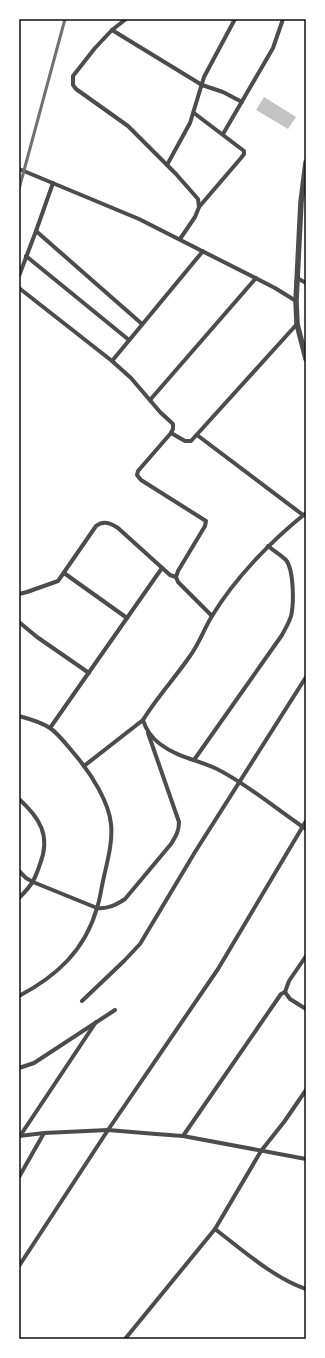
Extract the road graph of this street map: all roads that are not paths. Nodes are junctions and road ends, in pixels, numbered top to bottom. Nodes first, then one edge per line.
1 (126, 19) edge
2 (235, 19) edge
3 (283, 19) edge
4 (112, 30) junction
5 (202, 85) junction
6 (242, 102) junction
7 (194, 113) junction
8 (223, 134) junction
9 (306, 162) edge
10 (167, 164) junction
11 (19, 169) edge
12 (53, 183) junction
13 (199, 207) junction
14 (36, 231) junction
15 (180, 239) junction
16 (203, 251) junction
17 (26, 256) junction
18 (19, 276) edge
19 (256, 278) junction
20 (297, 278) junction
21 (306, 283) edge
22 (19, 288) edge
23 (296, 301) junction
24 (142, 324) junction
25 (297, 324) junction
26 (129, 340) junction
27 (306, 359) edge
28 (112, 361) junction
29 (150, 400) junction
30 (171, 433) junction
31 (197, 435) junction
32 (305, 514) edge
33 (268, 546) junction
34 (162, 568) junction
35 (64, 573) junction
36 (176, 577) junction
37 (19, 594) edge
38 (212, 616) junction
39 (127, 618) junction
40 (19, 622) edge
41 (88, 673) junction
42 (306, 677) edge
43 (19, 716) edge
44 (143, 720) junction
45 (50, 728) junction
46 (147, 731) junction
47 (194, 760) junction
48 (84, 766) junction
49 (239, 783) junction
50 (19, 799) edge
51 (306, 821) edge
52 (302, 827) junction
53 (306, 830) edge
54 (19, 871) edge
55 (33, 882) junction
56 (19, 898) edge
57 (97, 908) junction
58 (306, 956) edge
59 (285, 992) junction
60 (19, 996) edge
61 (82, 1001) dead end
62 (306, 1009) edge
63 (115, 1010) dead end
64 (96, 1022) junction
65 (19, 1068) edge
66 (306, 1090) edge
67 (108, 1130) junction
68 (44, 1133) junction
69 (20, 1136) edge
70 (183, 1136) junction
71 (262, 1151) junction
72 (306, 1159) edge
73 (19, 1177) edge
74 (215, 1229) junction
75 (19, 1266) edge
76 (306, 1289) edge
77 (125, 1339) edge

1 - 4 street
2 - 5 street
3 - 6 street
4 - 5 street
4 - 10 street
5 - 6 street
5 - 7 street
6 - 8 street
7 - 8 street
7 - 10 street
8 - 13 street
9 - 20 street
10 - 13 street
11 - 12 street
12 - 14 street
12 - 15 street
13 - 15 street
14 - 17 street
14 - 24 street
15 - 16 street
16 - 19 street
16 - 24 street
17 - 18 street
17 - 26 street
19 - 23 street
19 - 29 street
20 - 21 street
20 - 23 street
22 - 28 street
23 - 25 street
24 - 26 street
25 - 27 street
25 - 31 street
26 - 28 street
28 - 29 street
29 - 30 street
30 - 31 street
30 - 36 street
31 - 32 street
32 - 33 street
33 - 38 street
33 - 47 street
34 - 35 street
34 - 36 street
34 - 39 street
35 - 37 street
35 - 39 street
36 - 38 street
38 - 44 street
39 - 41 street
40 - 41 street
41 - 45 street
42 - 49 street
43 - 45 street
44 - 46 street
44 - 48 street
45 - 48 street
46 - 47 street
46 - 57 street
47 - 49 street
48 - 57 street
49 - 52 street
49 - 61 street
50 - 55 street
51 - 52 street
52 - 53 street
52 - 67 street
54 - 55 street
55 - 56 street
55 - 57 street
57 - 60 street
58 - 59 street
59 - 62 street
59 - 70 street
63 - 64 street
64 - 65 street
64 - 69 street
66 - 71 street
67 - 68 street
67 - 70 street
67 - 75 street
68 - 69 street
68 - 73 street
70 - 71 street
71 - 72 street
71 - 74 street
74 - 76 street
74 - 77 street

